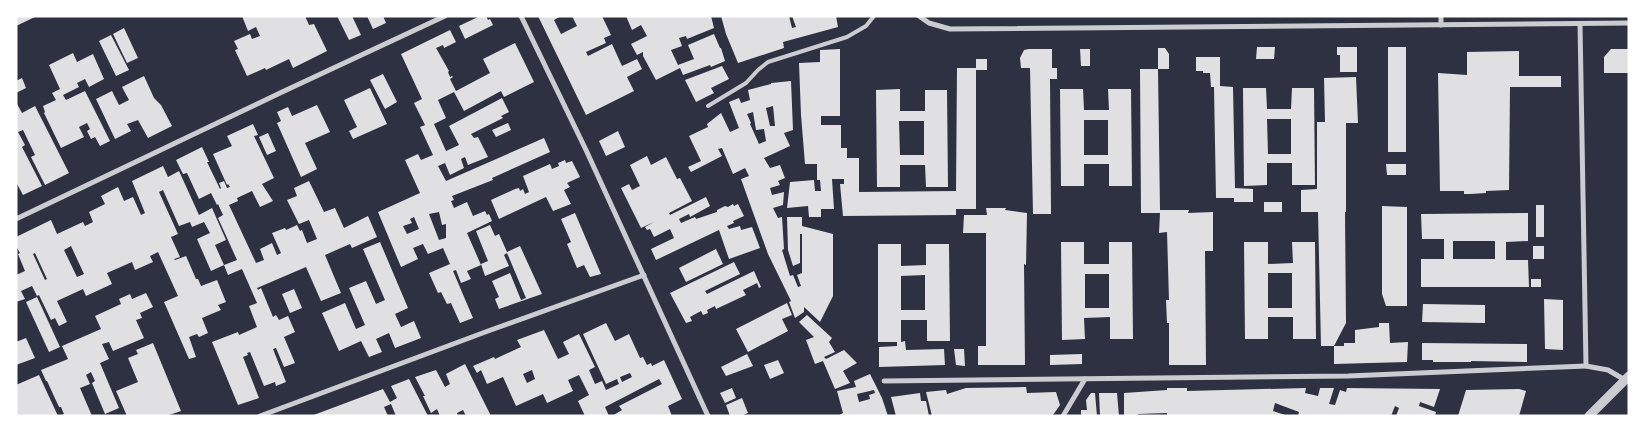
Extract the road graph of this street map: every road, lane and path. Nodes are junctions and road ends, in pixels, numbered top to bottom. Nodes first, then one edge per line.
1 (445, 16) edge
2 (521, 16) edge
3 (874, 16) edge
4 (919, 16) edge
5 (1441, 16) edge
6 (1629, 23) edge
7 (1441, 24) junction
8 (1580, 24) junction
9 (708, 106) dead end
10 (16, 219) edge
11 (644, 275) junction
12 (1586, 366) junction
13 (1627, 378) edge
14 (1085, 379) junction
15 (884, 381) dead end
16 (260, 416) edge
17 (708, 416) edge
18 (1063, 416) edge
19 (1589, 416) edge

1 - 10 street
2 - 11 street
3 - 9 lane
4 - 7 street
5 - 7 street
6 - 8 street
7 - 8 street
8 - 12 street
11 - 16 street
11 - 17 street
12 - 13 street
12 - 14 street
13 - 19 street
14 - 15 street
14 - 18 street

